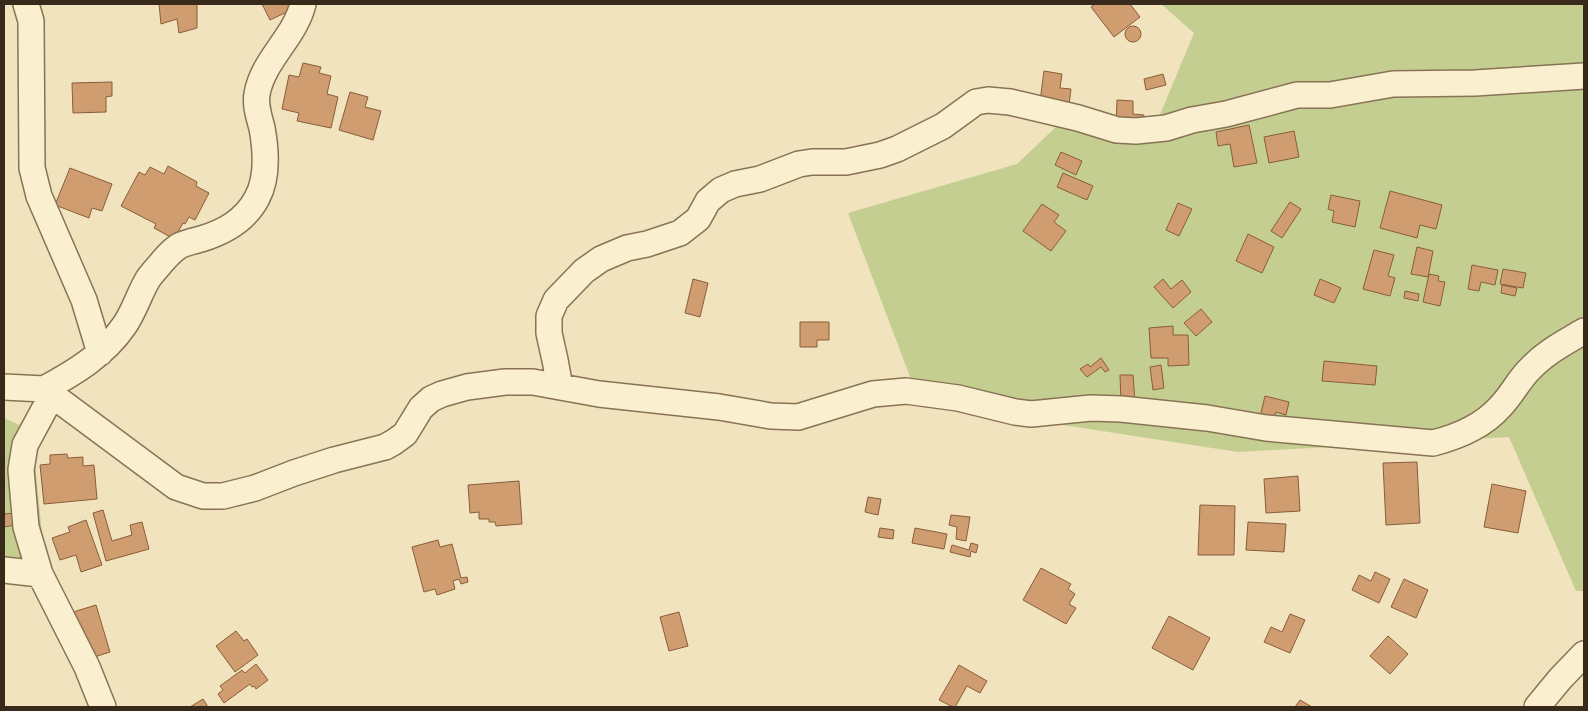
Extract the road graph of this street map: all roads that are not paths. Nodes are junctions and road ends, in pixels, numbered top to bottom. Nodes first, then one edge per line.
1 (26, 4) edge
2 (303, 4) edge
3 (1584, 76) edge
4 (1584, 331) edge
5 (100, 353) junction
6 (4, 387) edge
7 (560, 387) junction
8 (48, 392) junction
9 (4, 570) edge
10 (40, 574) junction
11 (1584, 654) edge
12 (103, 707) edge
13 (1536, 707) edge

1 - 5 street
2 - 5 street
3 - 7 street
4 - 7 street
5 - 8 street
6 - 8 street
7 - 8 street
8 - 10 street
9 - 10 street
10 - 12 street
11 - 13 street

